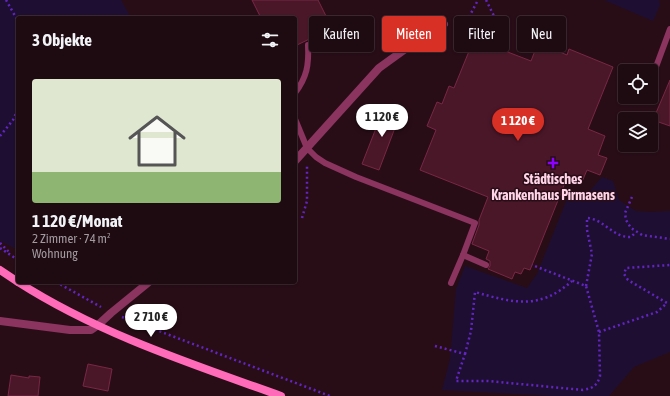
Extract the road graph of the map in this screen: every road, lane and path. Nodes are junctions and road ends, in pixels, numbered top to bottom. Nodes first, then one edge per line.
1 (6, 0) edge
2 (478, 0) edge
3 (486, 0) edge
4 (470, 16) edge
5 (494, 16) edge
6 (16, 18) edge
7 (670, 29) edge
8 (308, 45) dead end
9 (401, 52) edge
10 (657, 64) edge
11 (297, 90) edge
12 (16, 113) edge
13 (297, 124) edge
14 (0, 136) edge
15 (307, 148) junction
16 (297, 159) edge
17 (632, 197) dead end
18 (302, 218) dead end
19 (636, 232) junction
20 (670, 239) edge
21 (0, 243) edge
22 (0, 248) edge
23 (463, 256) junction
24 (14, 258) joint
25 (486, 265) dead end
26 (532, 265) dead end
27 (670, 265) edge
28 (0, 270) edge
29 (572, 280) junction
30 (16, 281) edge
31 (451, 283) dead end
32 (22, 284) edge
33 (60, 284) edge
34 (147, 284) edge
35 (586, 286) junction
36 (111, 313) junction
37 (0, 321) edge
38 (98, 325) junction
39 (599, 332) junction
40 (435, 346) dead end
41 (465, 354) junction
42 (281, 396) edge
43 (330, 396) edge

1 - 6 path
2 - 4 path
3 - 5 path
7 - 10 lane
8 - 11 lane
9 - 15 street
12 - 14 path
13 - 15 lane
15 - 16 street
15 - 18 path
15 - 23 lane
17 - 19 path
19 - 20 path
19 - 35 path
21 - 24 path
22 - 24 path
23 - 25 lane
23 - 31 lane
26 - 29 path
27 - 39 path
28 - 30 main road
29 - 35 path
29 - 41 path
32 - 38 main road
33 - 36 path
34 - 36 street
35 - 39 path
36 - 38 street
36 - 43 path
37 - 38 street
38 - 42 main road
39 - 41 path
40 - 41 path

